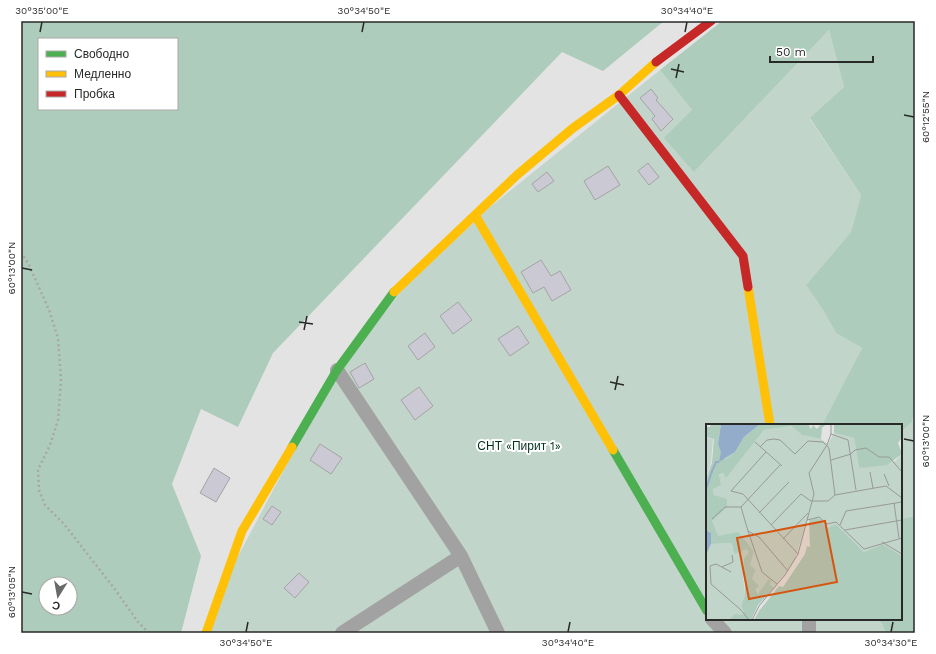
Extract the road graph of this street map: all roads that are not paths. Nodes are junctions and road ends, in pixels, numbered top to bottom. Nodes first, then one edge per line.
1 (711, 21) edge
2 (619, 95) junction
3 (475, 215) junction
4 (336, 370) junction
5 (770, 424) edge
6 (462, 556) junction
7 (706, 609) edge
8 (713, 620) edge
9 (809, 620) edge
10 (206, 633) edge
11 (342, 633) edge
12 (498, 633) edge
13 (725, 633) edge
14 (809, 633) edge

1 - 2 street
2 - 3 street
2 - 5 street
3 - 4 street
3 - 7 street
4 - 6 street
4 - 10 street
6 - 11 street
6 - 12 street
8 - 13 street
9 - 14 street

